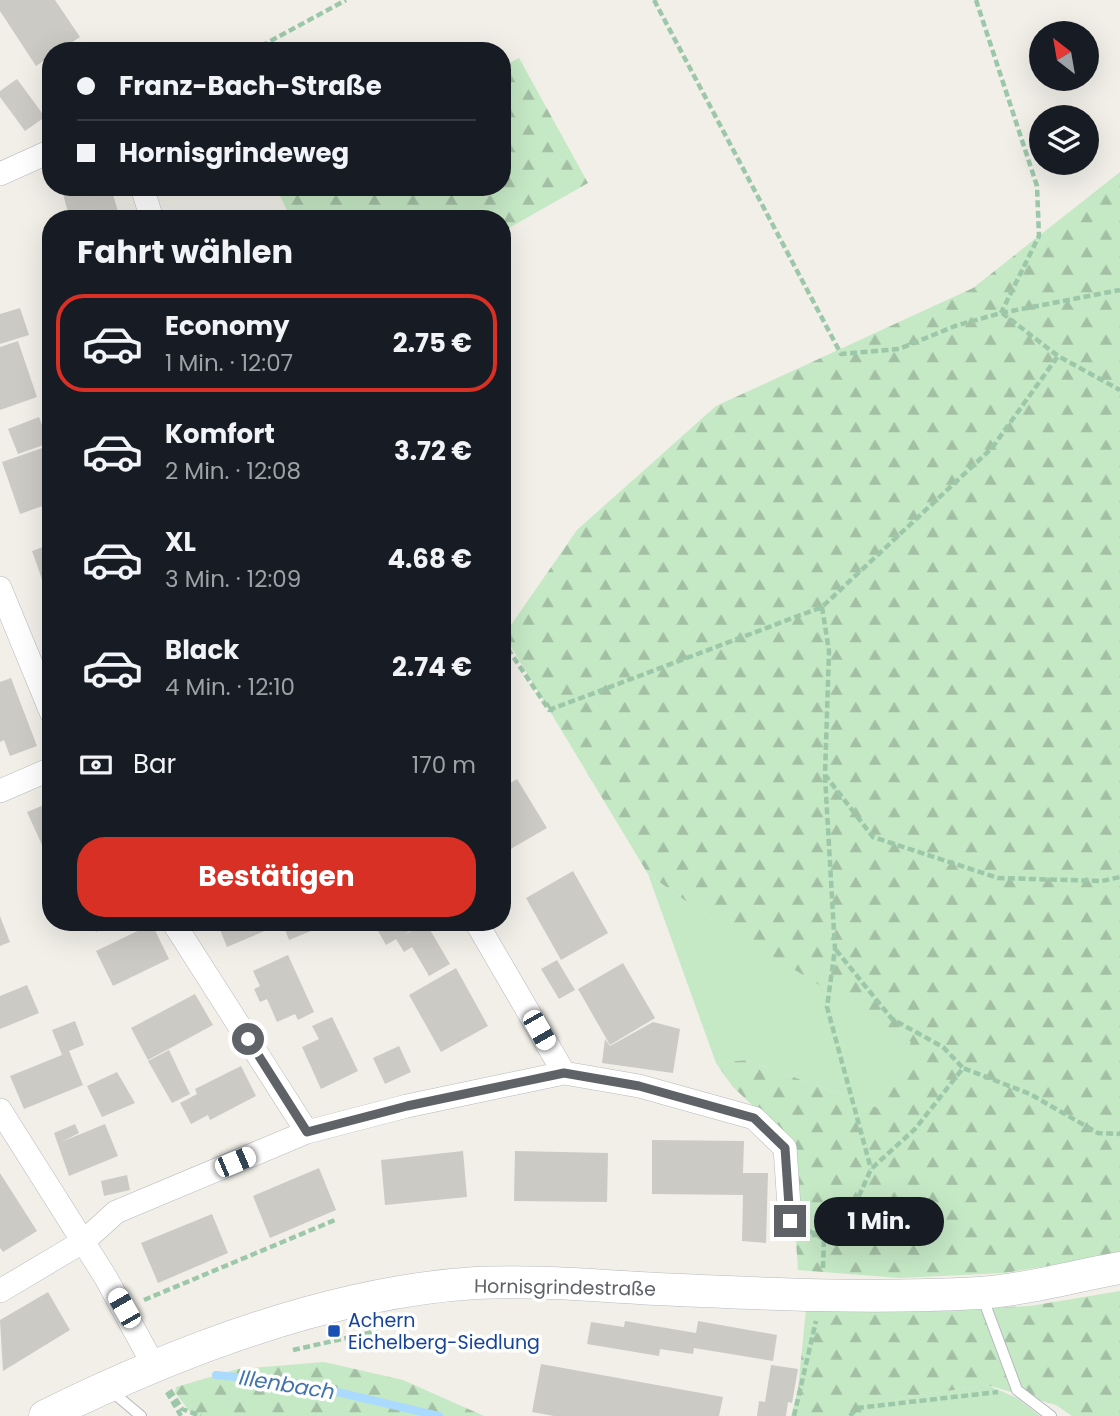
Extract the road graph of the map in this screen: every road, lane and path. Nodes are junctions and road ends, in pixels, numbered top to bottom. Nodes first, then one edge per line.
1 (346, 0) edge
2 (654, 0) edge
3 (976, 0) edge
4 (269, 42) edge
5 (42, 155) edge
6 (0, 174) edge
7 (1120, 290) edge
8 (1001, 313) junction
9 (1058, 356) junction
10 (1120, 390) edge
11 (0, 588) edge
12 (822, 607) junction
13 (511, 653) edge
14 (42, 690) edge
15 (42, 773) edge
16 (825, 775) junction
17 (0, 791) edge
18 (1120, 877) edge
19 (179, 931) edge
20 (482, 931) edge
21 (835, 949) junction
22 (963, 1068) junction
23 (564, 1073) junction
24 (2, 1118) edge
25 (307, 1132) junction
26 (1120, 1134) edge
27 (871, 1169) junction
28 (335, 1220) dead end
29 (790, 1221) dead end
30 (84, 1241) junction
31 (1120, 1268) edge
32 (0, 1291) edge
33 (982, 1293) junction
34 (822, 1294) junction
35 (124, 1308) junction
36 (154, 1366) junction
37 (106, 1386) junction
38 (1017, 1390) junction
39 (46, 1416) edge
40 (141, 1416) edge
41 (201, 1416) edge
42 (794, 1416) edge
43 (850, 1416) edge
44 (1051, 1416) edge

1 - 4 path
2 - 8 path
3 - 8 path
5 - 6 street
7 - 8 path
8 - 9 path
9 - 10 path
9 - 12 path
11 - 14 street
12 - 13 path
12 - 16 path
15 - 17 street
16 - 18 path
16 - 21 path
19 - 25 street
20 - 23 street
21 - 22 path
21 - 27 path
22 - 26 path
22 - 27 path
23 - 25 street
23 - 29 street
24 - 30 street
25 - 30 street
27 - 34 path
28 - 35 path
30 - 32 street
30 - 35 street
31 - 33 main road, Hornisgrindestraße
33 - 34 main road, Hornisgrindestraße
33 - 38 lane
34 - 36 main road, Hornisgrindestraße
34 - 42 path
35 - 36 street
36 - 37 main road, Hornisgrindestraße
36 - 41 path
37 - 39 main road, Hornisgrindestraße
37 - 40 lane
38 - 43 path
38 - 44 lane

